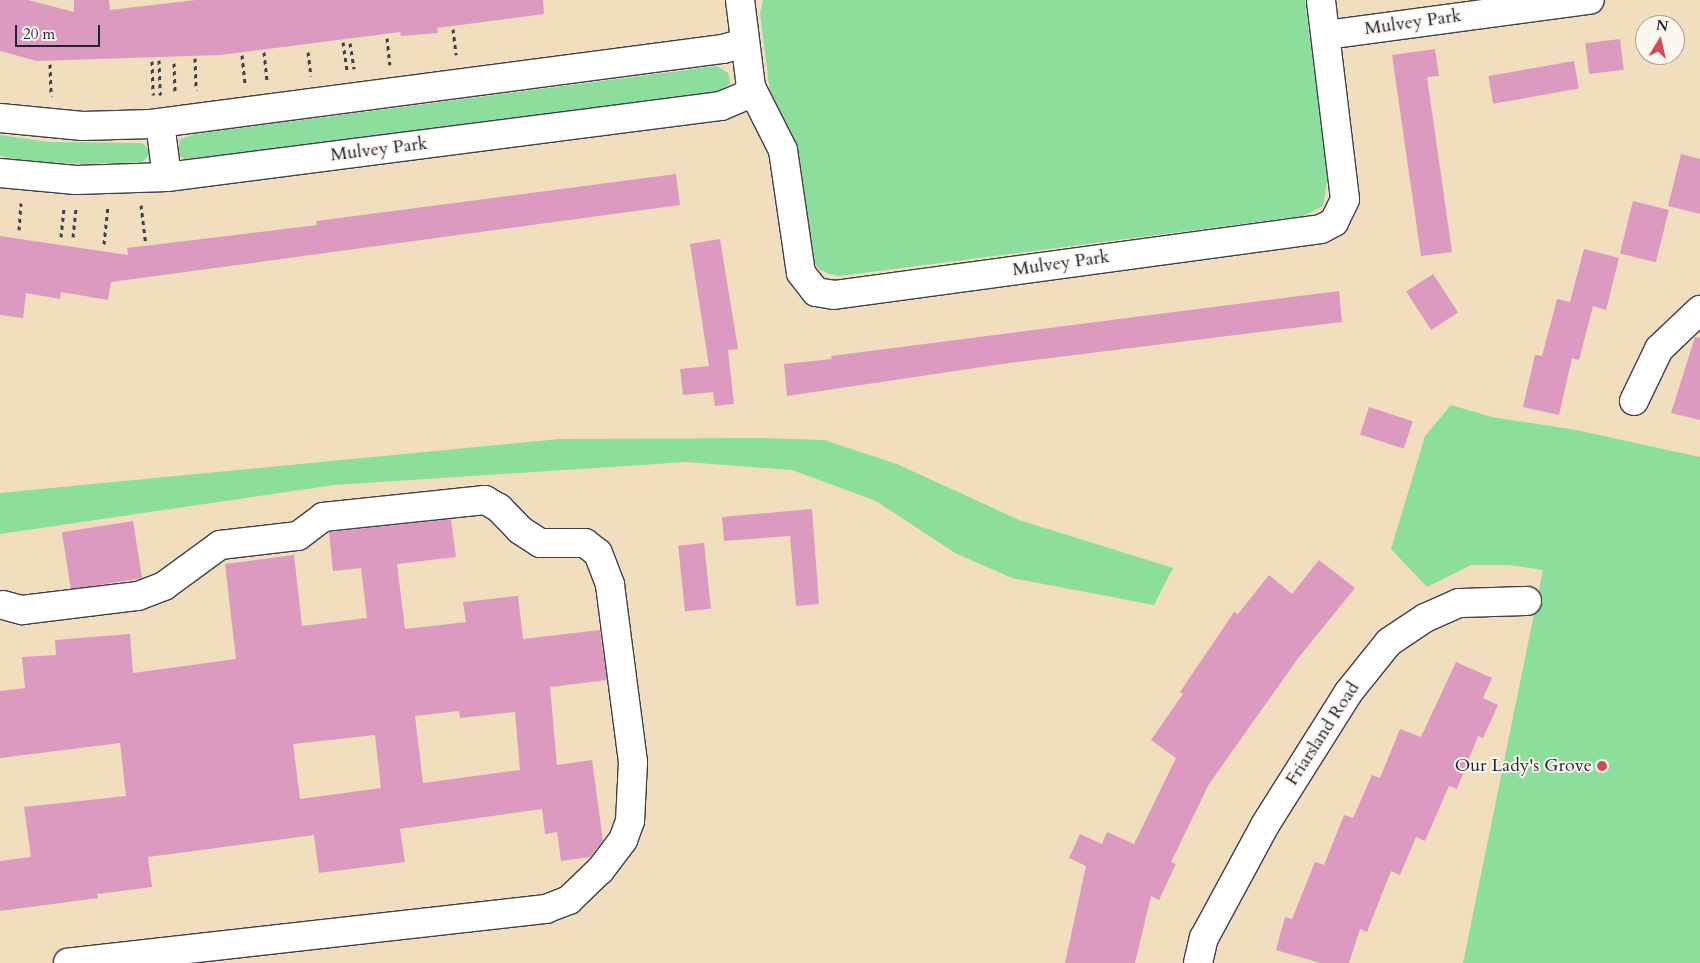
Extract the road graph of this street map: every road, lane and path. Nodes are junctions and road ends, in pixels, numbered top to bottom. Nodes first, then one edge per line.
1 (740, 0) edge
2 (1321, 0) edge
3 (1590, 0) edge
4 (453, 28) dead end
5 (1326, 35) junction
6 (387, 38) dead end
7 (343, 42) dead end
8 (350, 43) dead end
9 (744, 43) junction
10 (264, 52) dead end
11 (308, 52) dead end
12 (242, 55) dead end
13 (195, 58) dead end
14 (159, 60) dead end
15 (152, 61) dead end
16 (174, 63) dead end
17 (50, 64) dead end
18 (457, 64) dead end
19 (391, 72) dead end
20 (348, 77) dead end
21 (354, 77) dead end
22 (312, 81) dead end
23 (268, 87) dead end
24 (751, 87) junction
25 (246, 90) dead end
26 (196, 96) dead end
27 (175, 99) dead end
28 (52, 102) dead end
29 (158, 108) junction
30 (0, 118) edge
31 (0, 173) edge
32 (166, 176) junction
33 (22, 196) dead end
34 (140, 200) dead end
35 (64, 201) dead end
36 (76, 201) dead end
37 (108, 201) dead end
38 (19, 230) dead end
39 (61, 237) dead end
40 (74, 238) dead end
41 (104, 244) dead end
42 (146, 244) dead end
43 (1700, 310) edge
44 (1634, 401) dead end
45 (1527, 601) dead end
46 (1, 606) edge
47 (68, 963) edge
48 (1198, 963) edge

1 - 9 street, Mulvey Park
2 - 5 street, Mulvey Park
3 - 5 street, Mulvey Park
4 - 18 path
5 - 24 street, Mulvey Park
6 - 19 path
7 - 20 path
8 - 21 path
9 - 24 street, Mulvey Park
9 - 29 street
10 - 23 path
11 - 22 path
12 - 25 path
13 - 26 path
14 - 29 path
15 - 29 path
16 - 27 path
17 - 28 path
24 - 32 street, Mulvey Park
29 - 30 street
29 - 32 street
31 - 32 street, Mulvey Park
33 - 38 path
34 - 42 path
35 - 39 path
36 - 40 path
37 - 41 path
43 - 44 street
45 - 48 street, Friarsland Road
46 - 47 street

